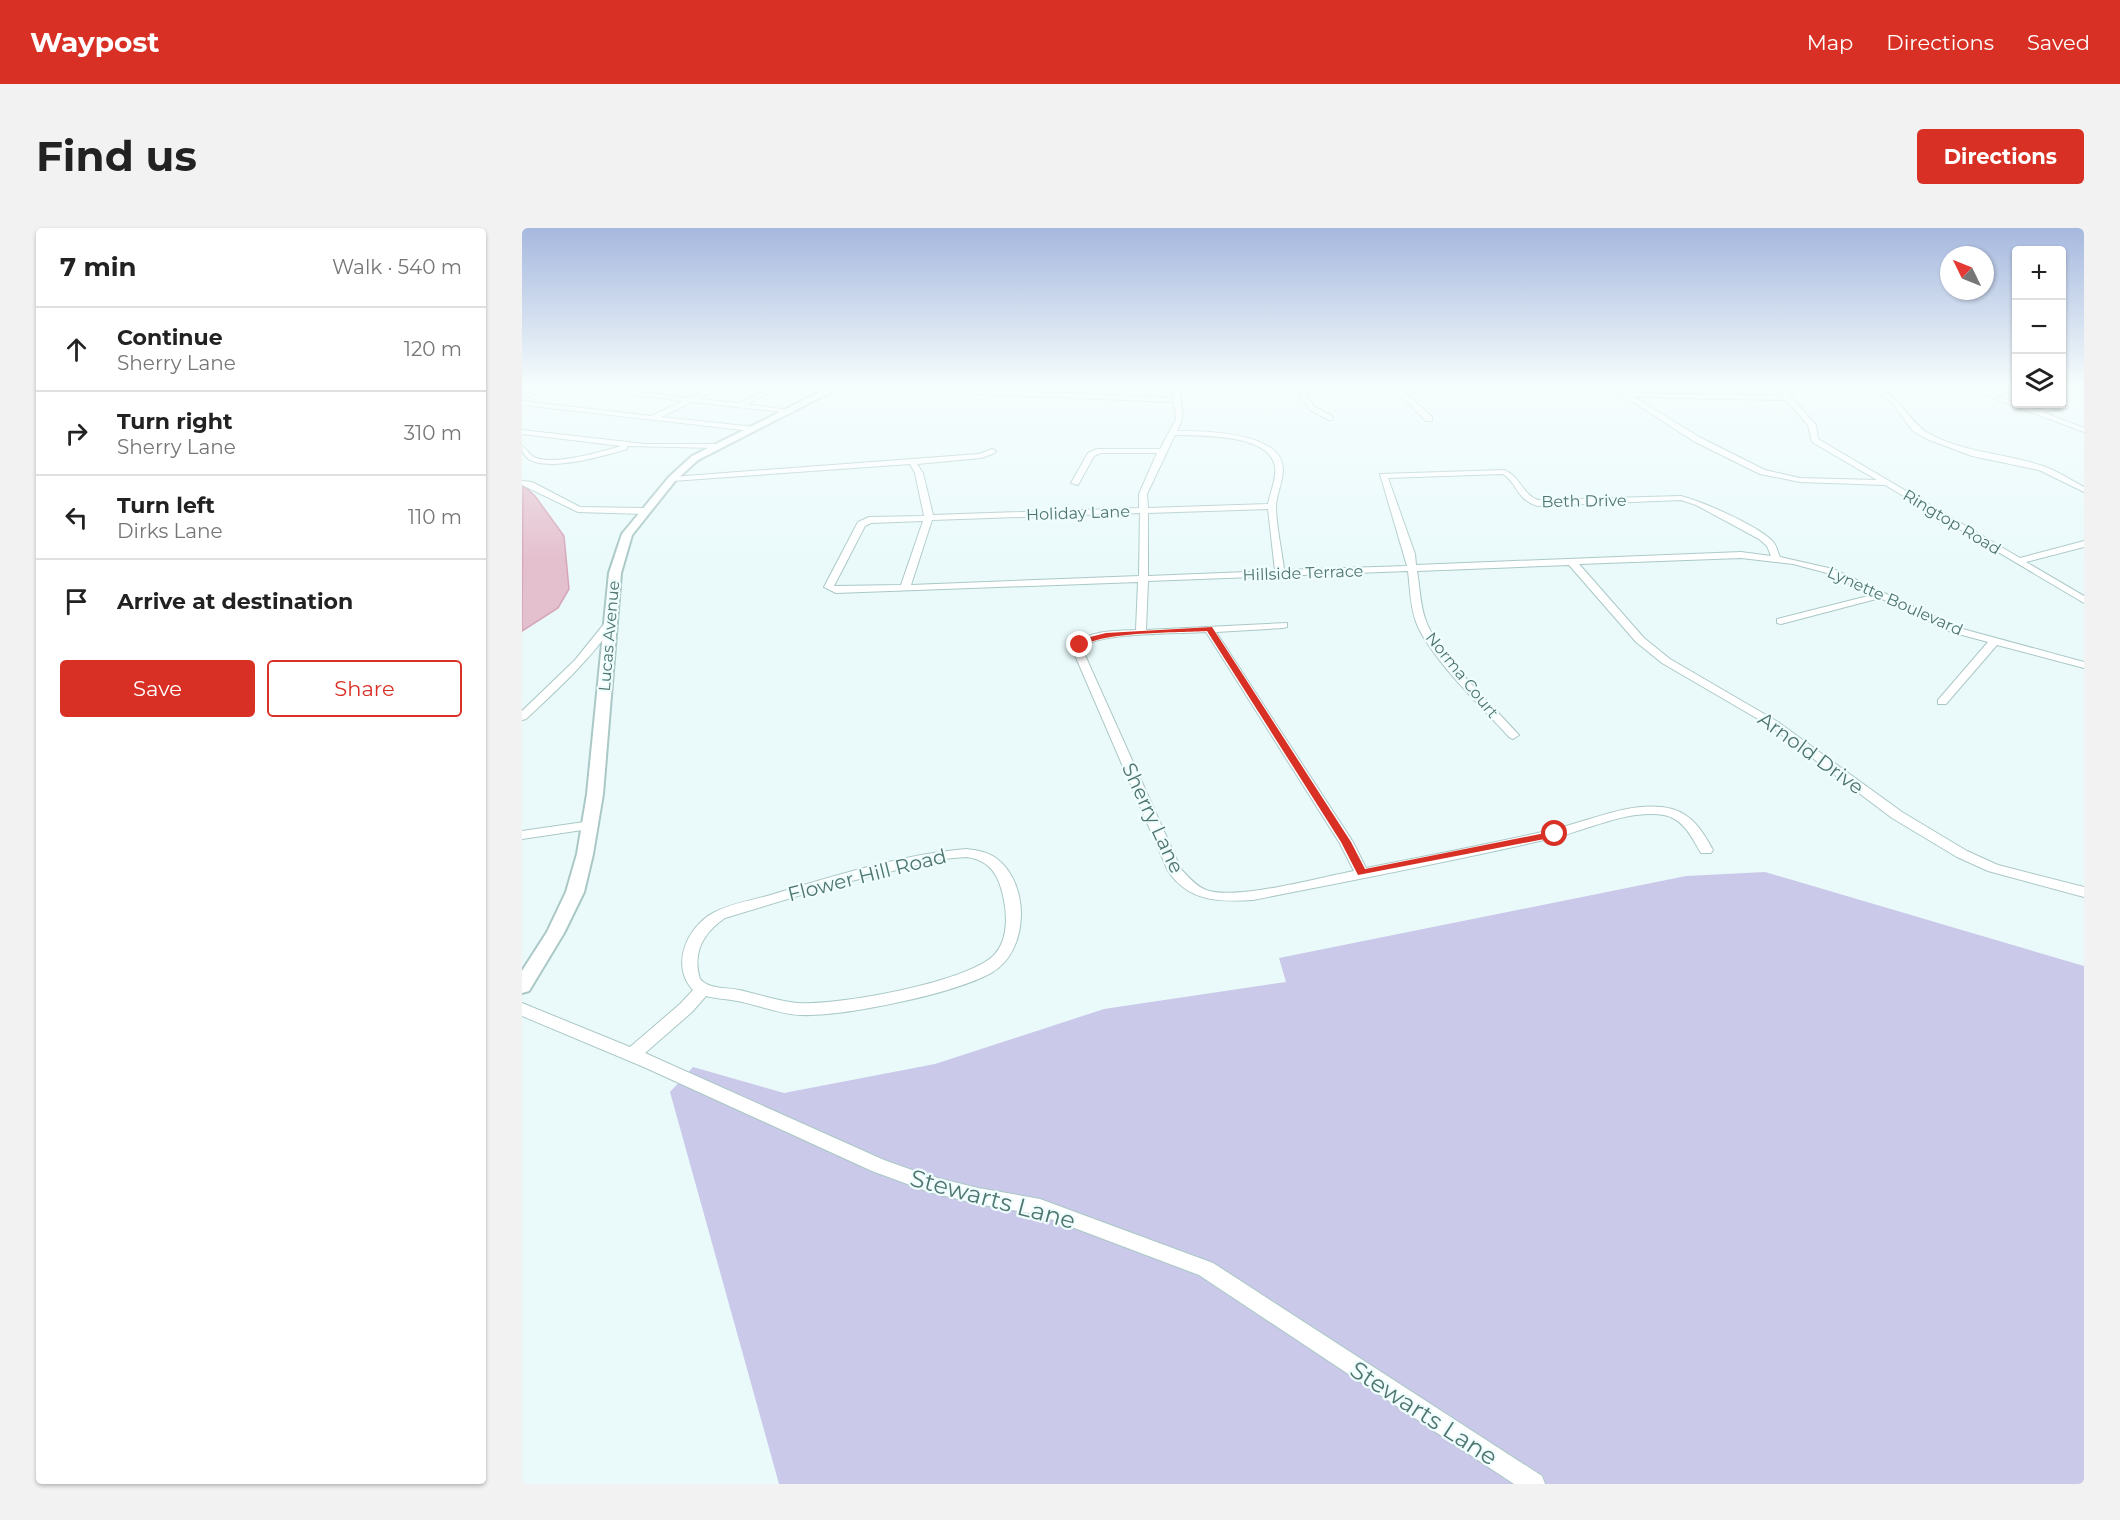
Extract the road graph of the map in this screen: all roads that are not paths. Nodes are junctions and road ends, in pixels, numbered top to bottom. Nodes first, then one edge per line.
1 (626, 445) edge
2 (635, 445) edge
3 (719, 445) edge
4 (1166, 445) edge
5 (1259, 445) edge
6 (1707, 445) edge
7 (1823, 445) edge
8 (1950, 445) edge
9 (716, 446) junction
10 (522, 448) edge
11 (992, 451) dead end
12 (1162, 451) junction
13 (912, 462) junction
14 (1385, 475) joint
15 (672, 479) junction
16 (522, 483) edge
17 (1075, 483) dead end
18 (1887, 483) junction
19 (2084, 490) edge
20 (1272, 506) junction
21 (644, 511) junction
22 (1144, 511) junction
23 (929, 517) junction
24 (2084, 544) edge
25 (1776, 558) junction
26 (1571, 561) junction
27 (2019, 561) junction
28 (1413, 568) junction
29 (1280, 574) junction
30 (1141, 579) junction
31 (830, 588) joint
32 (905, 588) junction
33 (1882, 596) junction
34 (2084, 600) edge
35 (1781, 621) dead end
36 (1283, 625) dead end
37 (608, 626) junction
38 (1209, 629) junction
39 (1141, 633) junction
40 (1994, 642) junction
41 (2084, 665) edge
42 (1942, 702) dead end
43 (522, 717) edge
44 (1513, 735) dead end
45 (591, 825) junction
46 (522, 835) edge
47 (1706, 850) dead end
48 (1362, 873) junction
49 (2084, 892) edge
50 (522, 986) edge
51 (702, 990) junction
52 (522, 1009) edge
53 (632, 1055) junction
54 (1534, 1484) edge

1 - 10 street
2 - 9 street
3 - 9 street, Lucas Avenue
4 - 12 street
5 - 20 street
6 - 18 street
7 - 18 street, Ringtop Road
8 - 19 street
9 - 15 street, Lucas Avenue
11 - 13 street
12 - 17 street
12 - 22 street
13 - 15 street
13 - 23 street
14 - 25 street, Beth Drive
14 - 28 street, Norma Court
15 - 21 street, Lucas Avenue
16 - 21 street
18 - 27 street, Ringtop Road
20 - 22 street, Holiday Lane
20 - 29 street
21 - 37 street, Lucas Avenue
22 - 23 street, Holiday Lane
22 - 30 street
23 - 31 street, Holiday Lane
23 - 32 street
24 - 27 street
25 - 26 street, Hillside Terrace
25 - 33 street, Lynette Boulevard
26 - 28 street, Hillside Terrace
26 - 49 street, Arnold Drive
27 - 34 street, Ringtop Road
28 - 29 street, Hillside Terrace
28 - 44 street, Norma Court
29 - 30 street, Hillside Terrace
30 - 32 street, Hillside Terrace
30 - 39 street
31 - 32 street, Hillside Terrace
33 - 35 street
33 - 40 street, Lynette Boulevard
36 - 38 street
37 - 43 street
37 - 45 street, Lucas Avenue
38 - 39 street
38 - 48 street
39 - 48 street, Sherry Lane
40 - 41 street, Lynette Boulevard
40 - 42 street
45 - 46 street
45 - 50 street, Lucas Avenue
47 - 48 street, Sherry Lane
51 - 51 street, Flower Hill Road
51 - 53 street
52 - 53 street, Stewarts Lane
53 - 54 street, Stewarts Lane

